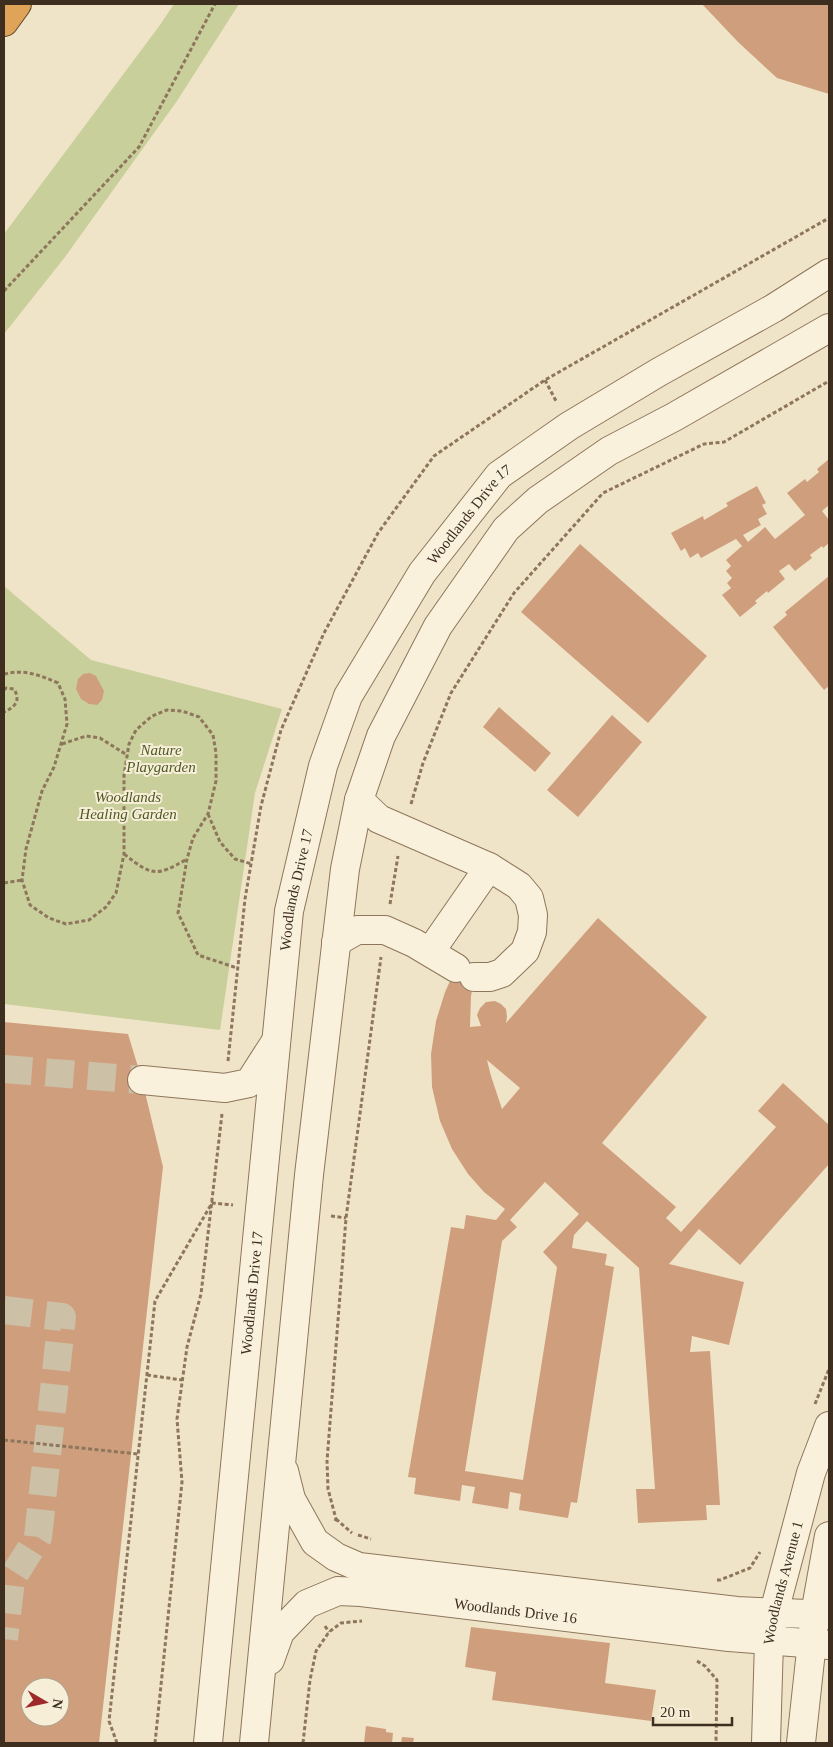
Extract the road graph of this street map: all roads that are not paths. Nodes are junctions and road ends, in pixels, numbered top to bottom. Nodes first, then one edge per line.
1 (17, 4) edge
2 (4, 22) edge
3 (829, 273) edge
4 (829, 328) edge
5 (457, 528) junction
6 (506, 529) junction
7 (359, 800) junction
8 (489, 867) junction
9 (336, 942) junction
10 (430, 952) junction
11 (278, 1038) junction
12 (142, 1080) tunnel mouth
13 (829, 1426) edge
14 (281, 1458) junction
15 (829, 1536) edge
16 (774, 1612) junction
17 (822, 1615) edge
18 (769, 1641) junction
19 (821, 1644) edge
20 (259, 1692) junction
21 (208, 1743) edge
22 (254, 1743) edge
23 (766, 1743) edge
24 (801, 1743) edge

1 - 2 highway
3 - 5 street, Woodlands Drive 17
4 - 6 street
5 - 6 street
5 - 11 street, Woodlands Drive 17
6 - 7 street
7 - 8 street
7 - 9 street
8 - 10 street
8 - 10 street
9 - 10 street
9 - 14 street
11 - 12 street
11 - 21 street, Woodlands Drive 17
13 - 16 street, Woodlands Avenue 1
14 - 16 street, Woodlands Drive 16
14 - 20 street
15 - 17 street
16 - 17 street, Woodlands Drive 16
16 - 18 street, Woodlands Avenue 1
17 - 19 street
18 - 19 street, Woodlands Drive 16
18 - 20 street, Woodlands Drive 16
18 - 23 street, Woodlands Avenue 1
19 - 24 street
20 - 22 street

